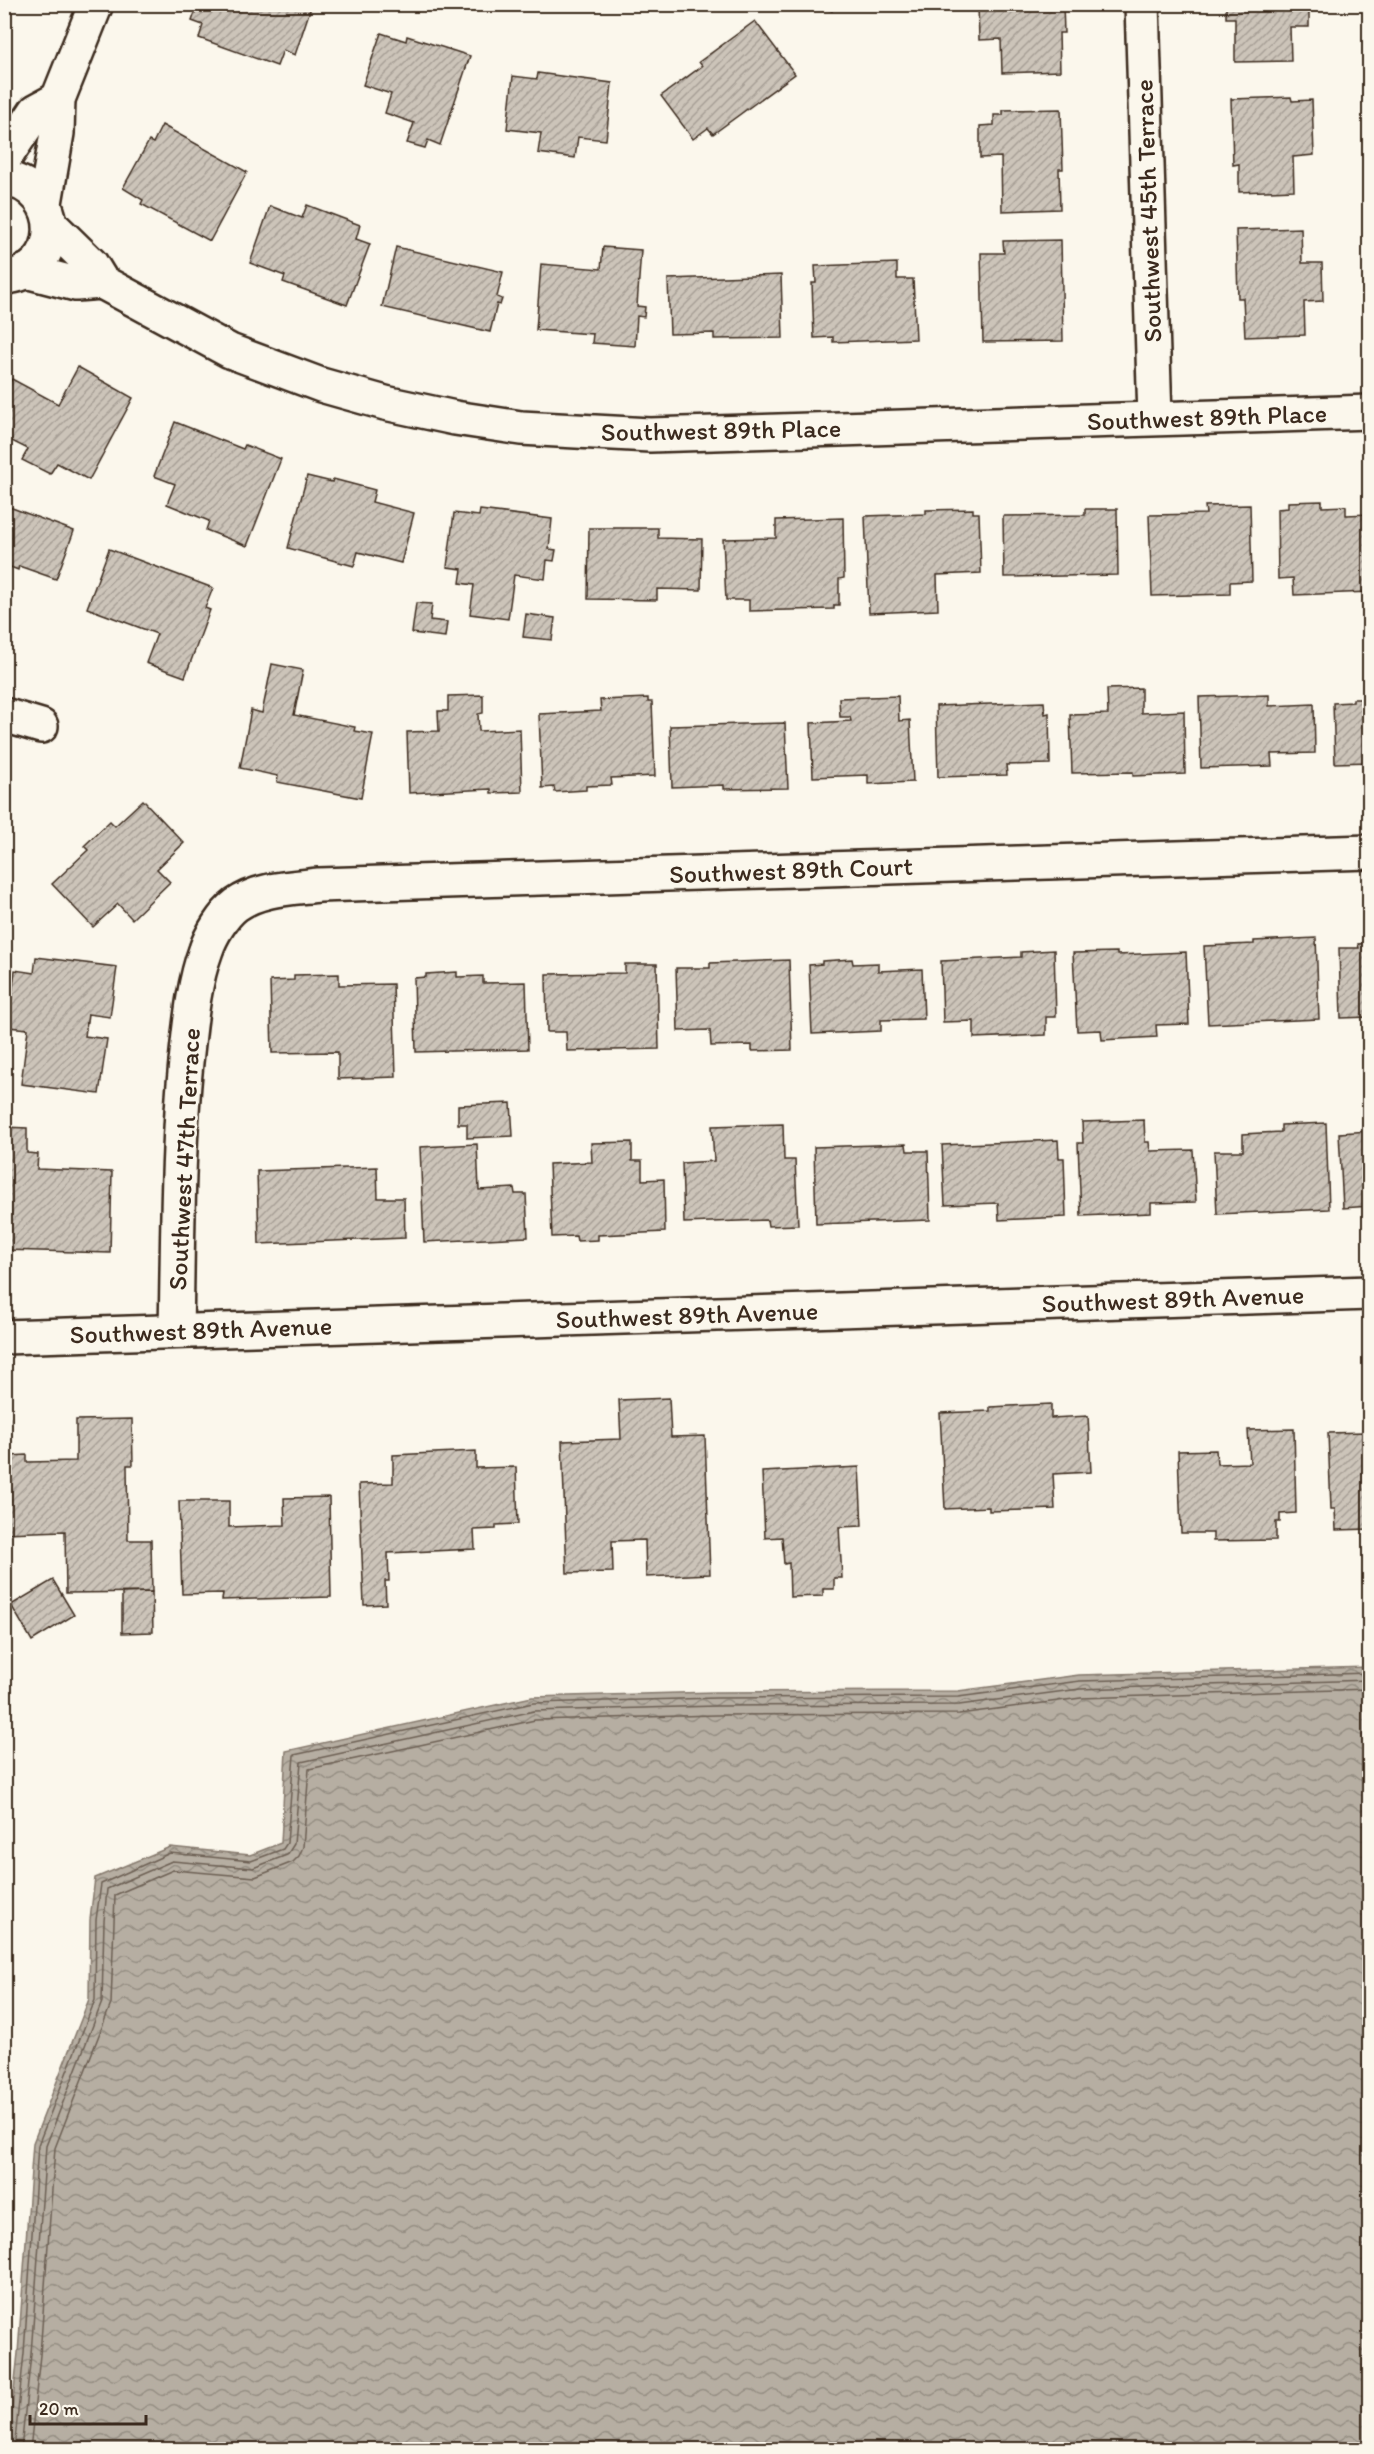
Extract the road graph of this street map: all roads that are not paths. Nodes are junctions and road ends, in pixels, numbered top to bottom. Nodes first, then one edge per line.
1 (96, 4) edge
2 (1142, 4) edge
3 (58, 99) junction
4 (4, 159) edge
5 (4, 178) edge
6 (48, 214) junction
7 (11, 277) edge
8 (102, 282) junction
9 (1370, 412) edge
10 (1155, 418) junction
11 (4, 715) edge
12 (41, 726) dead end
13 (1370, 852) edge
14 (222, 920) joint
15 (1370, 1293) edge
16 (176, 1331) junction
17 (4, 1337) edge

1 - 3 street
2 - 10 street, Southwest 45th Terrace
3 - 4 street
3 - 6 street
5 - 6 street, Southwest 89th Place
6 - 7 street
6 - 8 street, Southwest 89th Place
7 - 8 street
8 - 10 street, Southwest 89th Place
9 - 10 street, Southwest 89th Place
11 - 12 street
13 - 14 street, Southwest 89th Court
14 - 16 street, Southwest 47th Terrace
15 - 16 street, Southwest 89th Avenue
16 - 17 street, Southwest 89th Avenue

